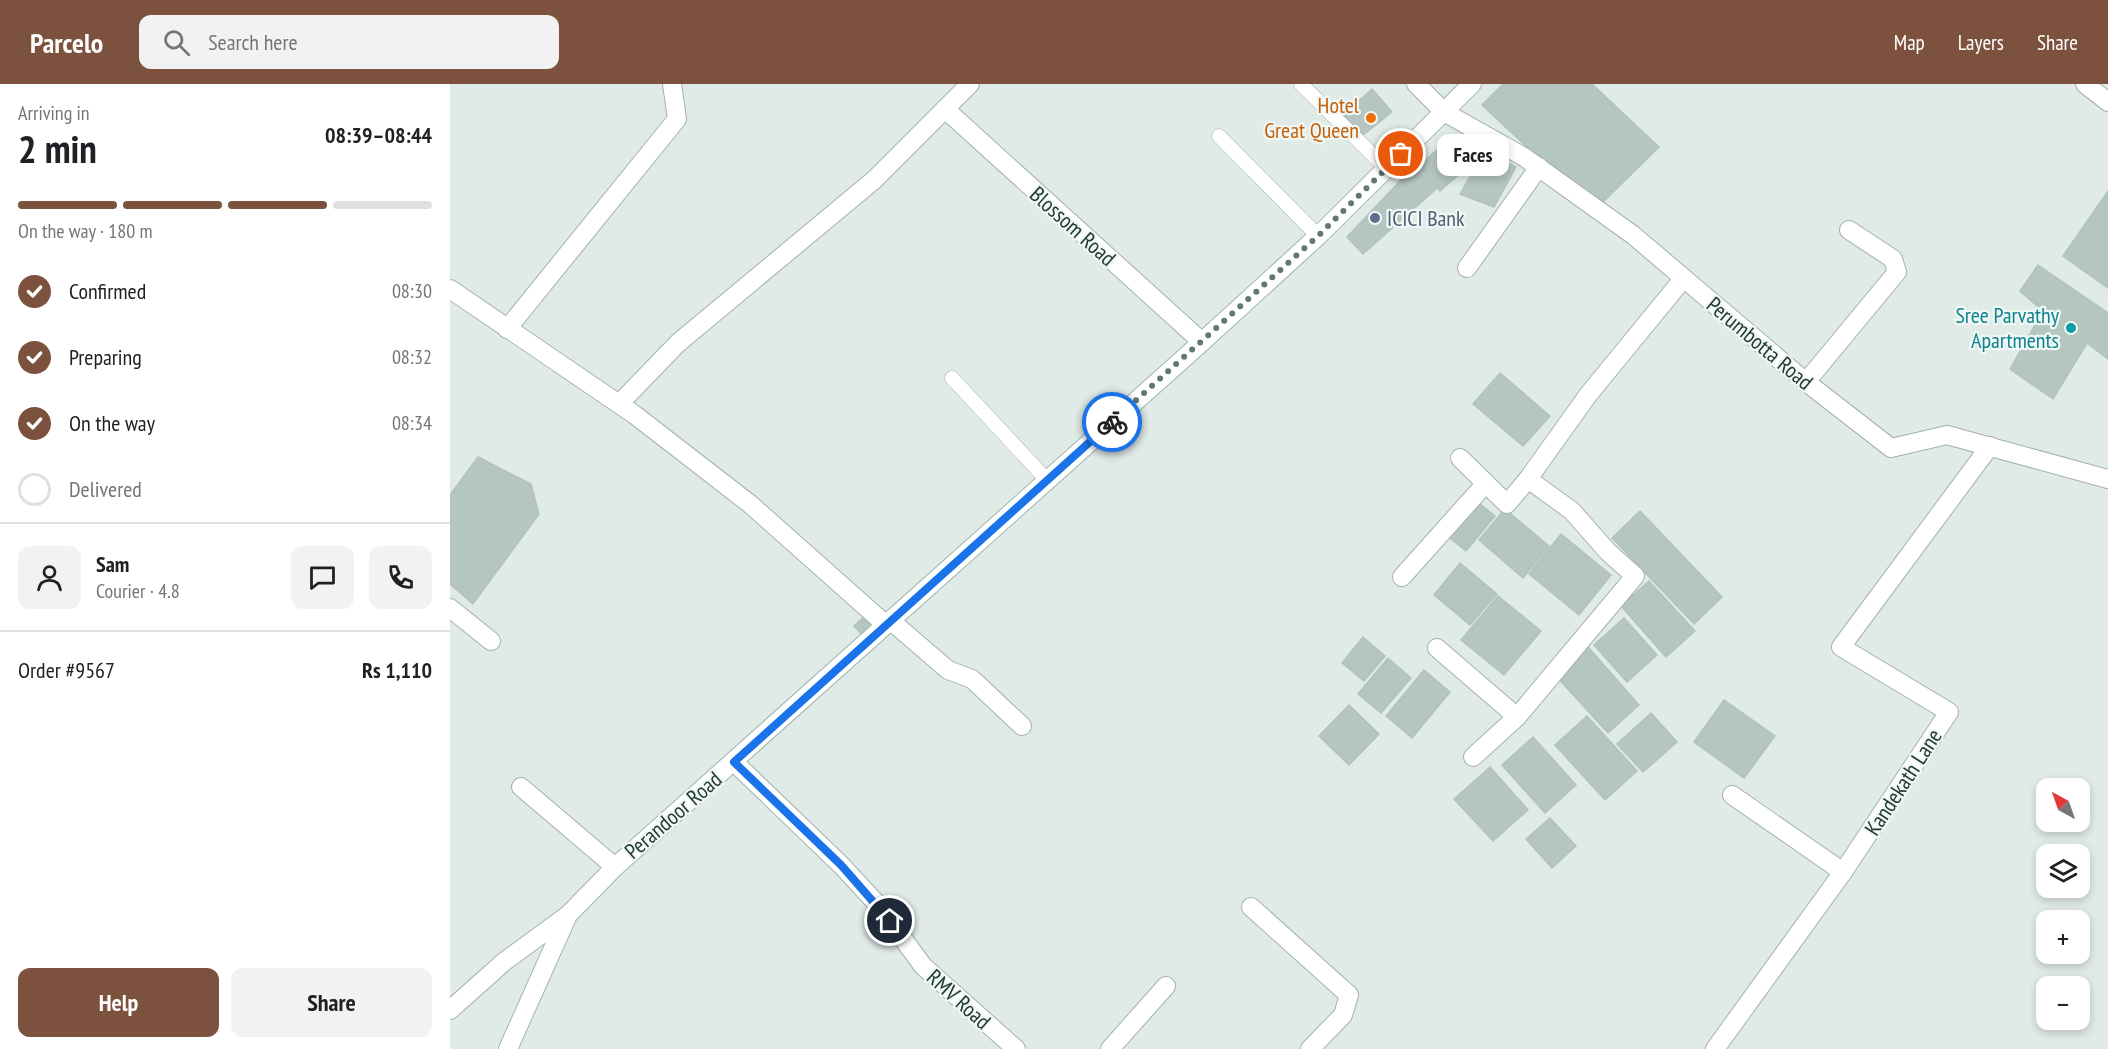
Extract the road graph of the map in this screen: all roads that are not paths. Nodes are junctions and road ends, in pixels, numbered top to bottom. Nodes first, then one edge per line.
1 (672, 84) edge
2 (970, 84) edge
3 (1301, 84) edge
4 (1416, 84) edge
5 (1473, 84) edge
6 (2085, 84) edge
7 (2108, 102) edge
8 (945, 109) junction
9 (1444, 112) junction
10 (1219, 136) dead end
11 (1539, 167) junction
12 (1386, 168) junction
13 (1849, 230) dead end
14 (1318, 236) junction
15 (1467, 268) dead end
16 (1683, 279) junction
17 (450, 289) edge
18 (507, 329) junction
19 (1202, 342) junction
20 (952, 378) dead end
21 (1806, 382) junction
22 (619, 404) junction
23 (1989, 446) junction
24 (1460, 458) dead end
25 (2108, 478) edge
26 (1528, 479) junction
27 (1047, 480) junction
28 (1486, 483) junction
29 (1402, 577) dead end
30 (450, 608) edge
31 (888, 622) junction
32 (492, 641) dead end
33 (1437, 648) dead end
34 (1517, 717) junction
35 (1022, 726) dead end
36 (1473, 756) dead end
37 (734, 762) junction
38 (521, 787) dead end
39 (1732, 795) dead end
40 (615, 867) junction
41 (1843, 872) junction
42 (1251, 907) dead end
43 (568, 915) junction
44 (1166, 986) dead end
45 (450, 1010) edge
46 (508, 1049) edge
47 (1016, 1049) edge
48 (1110, 1049) edge
49 (1310, 1049) edge
50 (1715, 1049) edge

1 - 18 street
2 - 8 street
3 - 12 lane
4 - 9 street, Perumbotta Road
5 - 9 street, Perandoor Road
6 - 7 street
8 - 19 street, Blossom Road
8 - 22 street
9 - 11 street, Perumbotta Road
9 - 12 street, Perandoor Road
10 - 14 lane
11 - 15 street
11 - 16 street, Perumbotta Road
12 - 14 street, Perandoor Road
13 - 21 street
14 - 19 street, Perandoor Road
16 - 21 street, Perumbotta Road
16 - 26 street
17 - 18 street
18 - 22 street
19 - 27 street, Perandoor Road
20 - 27 lane
21 - 23 street, Perumbotta Road
22 - 31 street
23 - 25 street, Perumbotta Road
23 - 41 street, Kandekath Lane
24 - 28 street
26 - 28 street
26 - 34 street
27 - 31 street, Perandoor Road
28 - 29 street
30 - 32 street
31 - 35 street
31 - 37 street, Perandoor Road
33 - 34 street
34 - 36 street
37 - 40 street, Perandoor Road
37 - 47 street, RMV Road
38 - 40 street
39 - 41 street
40 - 43 street, Perandoor Road
41 - 50 street
42 - 49 street
43 - 45 street
43 - 46 street, Perandoor Road
44 - 48 street

